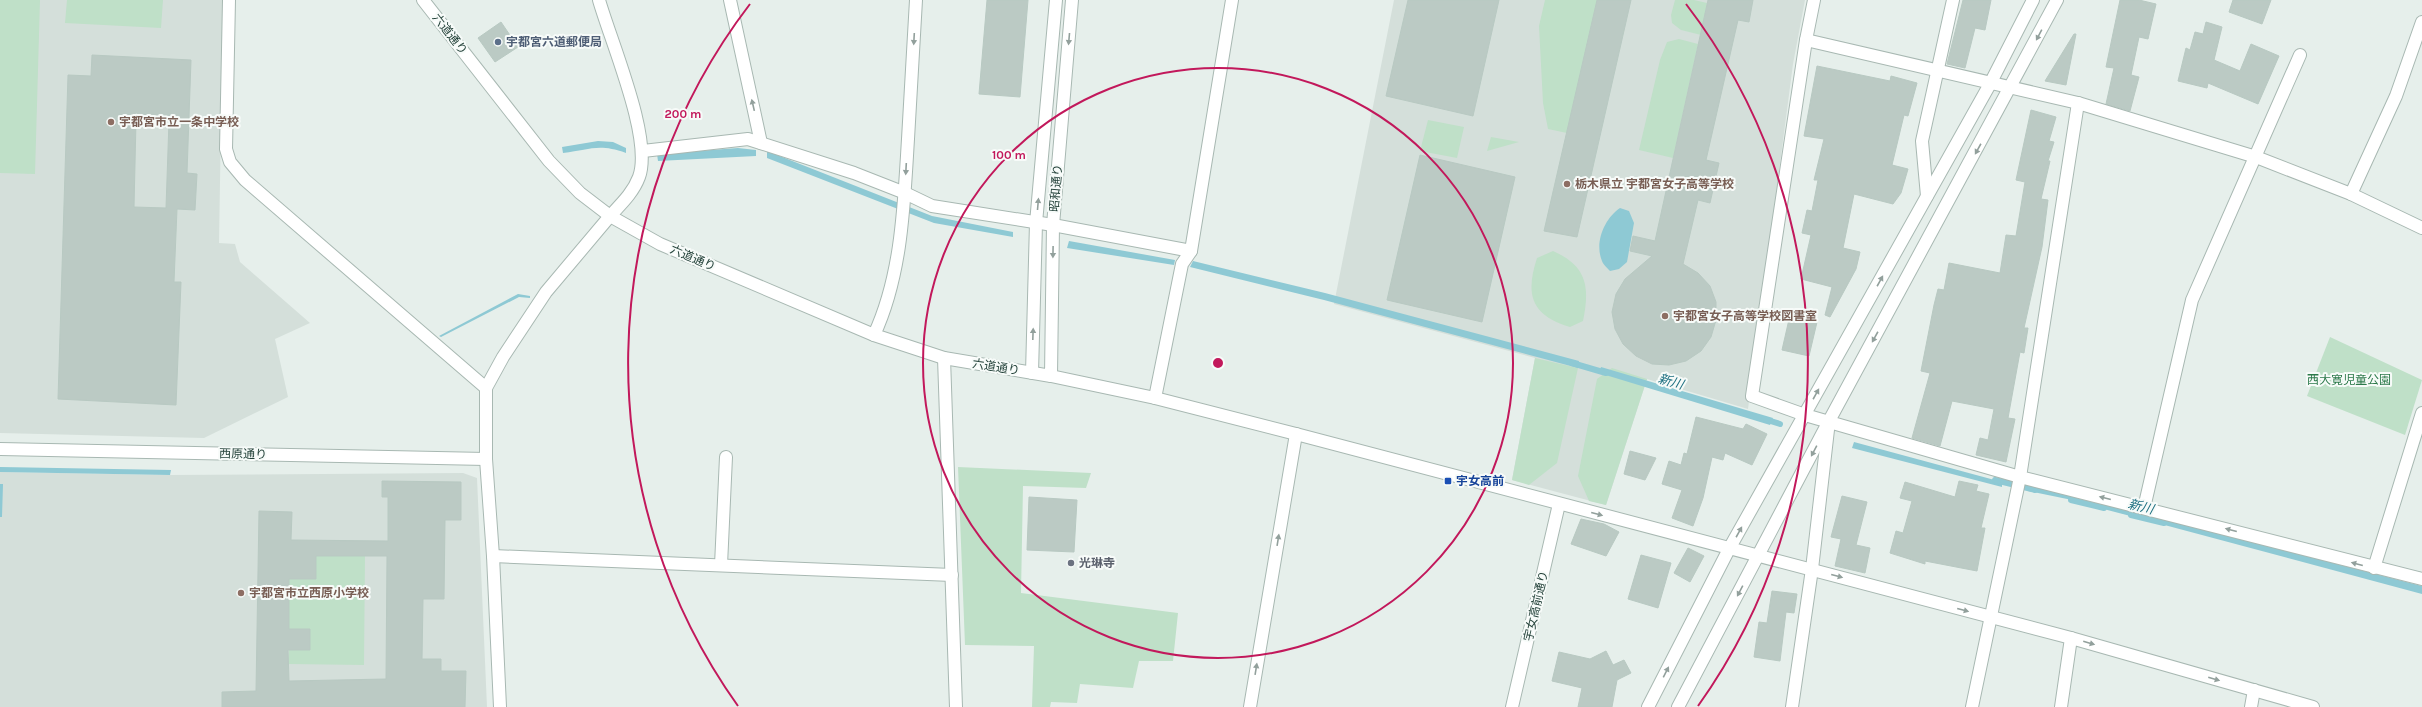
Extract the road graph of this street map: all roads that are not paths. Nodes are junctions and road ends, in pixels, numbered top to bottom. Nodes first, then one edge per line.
1 (229, 0) edge
2 (424, 0) edge
3 (599, 0) edge
4 (730, 0) edge
5 (916, 0) edge
6 (1056, 0) edge
7 (1072, 0) edge
8 (1232, 0) edge
9 (1814, 0) edge
10 (1953, 0) edge
11 (2033, 0) edge
12 (2057, 0) edge
13 (2422, 22) edge
14 (1806, 40) junction
15 (2300, 55) dead end
16 (1939, 72) junction
17 (1990, 84) junction
18 (2011, 89) junction
19 (2078, 104) junction
20 (762, 143) junction
21 (643, 151) junction
22 (2256, 157) junction
23 (905, 193) junction
24 (2351, 194) junction
25 (1927, 196) junction
26 (610, 216) junction
27 (1036, 222) junction
28 (1053, 225) junction
29 (2422, 228) edge
30 (1191, 251) junction
31 (874, 335) junction
32 (944, 358) junction
33 (1032, 373) junction
34 (1051, 376) junction
35 (486, 388) junction
36 (1155, 398) junction
37 (2422, 413) edge
38 (1805, 415) junction
39 (1830, 421) junction
40 (1296, 434) junction
41 (0, 449) edge
42 (726, 457) dead end
43 (486, 459) junction
44 (2020, 477) junction
45 (1559, 504) junction
46 (2144, 508) junction
47 (1730, 549) junction
48 (493, 556) junction
49 (1759, 557) junction
50 (721, 565) junction
51 (2374, 568) junction
52 (1812, 569) junction
53 (952, 575) junction
54 (2422, 579) edge
55 (1992, 618) junction
56 (2071, 638) junction
57 (2254, 690) junction
58 (500, 707) edge
59 (956, 707) edge
60 (1250, 707) edge
61 (1512, 707) edge
62 (1648, 707) edge
63 (1678, 707) edge
64 (1792, 707) edge
65 (1972, 707) edge
66 (2061, 707) edge
67 (2251, 707) edge
68 (2313, 707) edge

1 - 35 street
2 - 26 street, 六道通り
3 - 21 street
20 -> 4 street
5 -> 23 street
27 -> 6 street, 昭和通り
7 -> 28 street, 昭和通り
8 - 30 street
9 - 14 street
10 - 16 street
11 - 17 street
12 -> 18 street
13 - 24 street
14 - 16 street
14 - 38 street
15 - 22 street
16 - 17 street
16 - 25 street
17 - 18 street
17 - 25 street
18 - 19 street
18 -> 39 street
19 - 22 street
19 - 44 street
20 - 21 street
20 - 23 street
21 - 26 street
22 - 24 street
22 - 46 street
23 - 27 street
23 - 31 street
24 - 29 street
38 -> 25 street
26 - 31 street, 六道通り
26 - 35 street
27 - 28 street
33 -> 27 street, 昭和通り
28 - 30 street
28 -> 34 street, 昭和通り
30 - 36 street
31 - 32 street, 六道通り
32 - 33 street, 六道通り
32 - 53 street
33 - 34 street, 六道通り
34 - 36 street, 六道通り
35 - 43 street
36 - 40 street, 六道通り
37 - 51 street
38 - 39 street
47 -> 38 street
39 - 44 street
39 -> 49 street
39 - 52 street
40 - 45 street, 六道通り
60 -> 40 street
41 - 43 street, 西原通り
42 - 50 street
43 - 48 street
46 -> 44 street
44 - 55 street
45 -> 47 street, 六道通り
45 - 61 street, 宇女高前通り
51 -> 46 street
47 - 49 street, 六道通り
62 -> 47 street
48 - 50 street
48 - 58 street
49 - 52 street, 六道通り
49 -> 63 street
50 - 53 street
51 - 54 street
52 -> 55 street, 六道通り
52 - 64 street
53 - 59 street
55 - 56 street, 六道通り
55 - 65 street
56 -> 57 street, 六道通り
56 - 66 street
57 - 67 street
57 - 68 street, 六道通り

